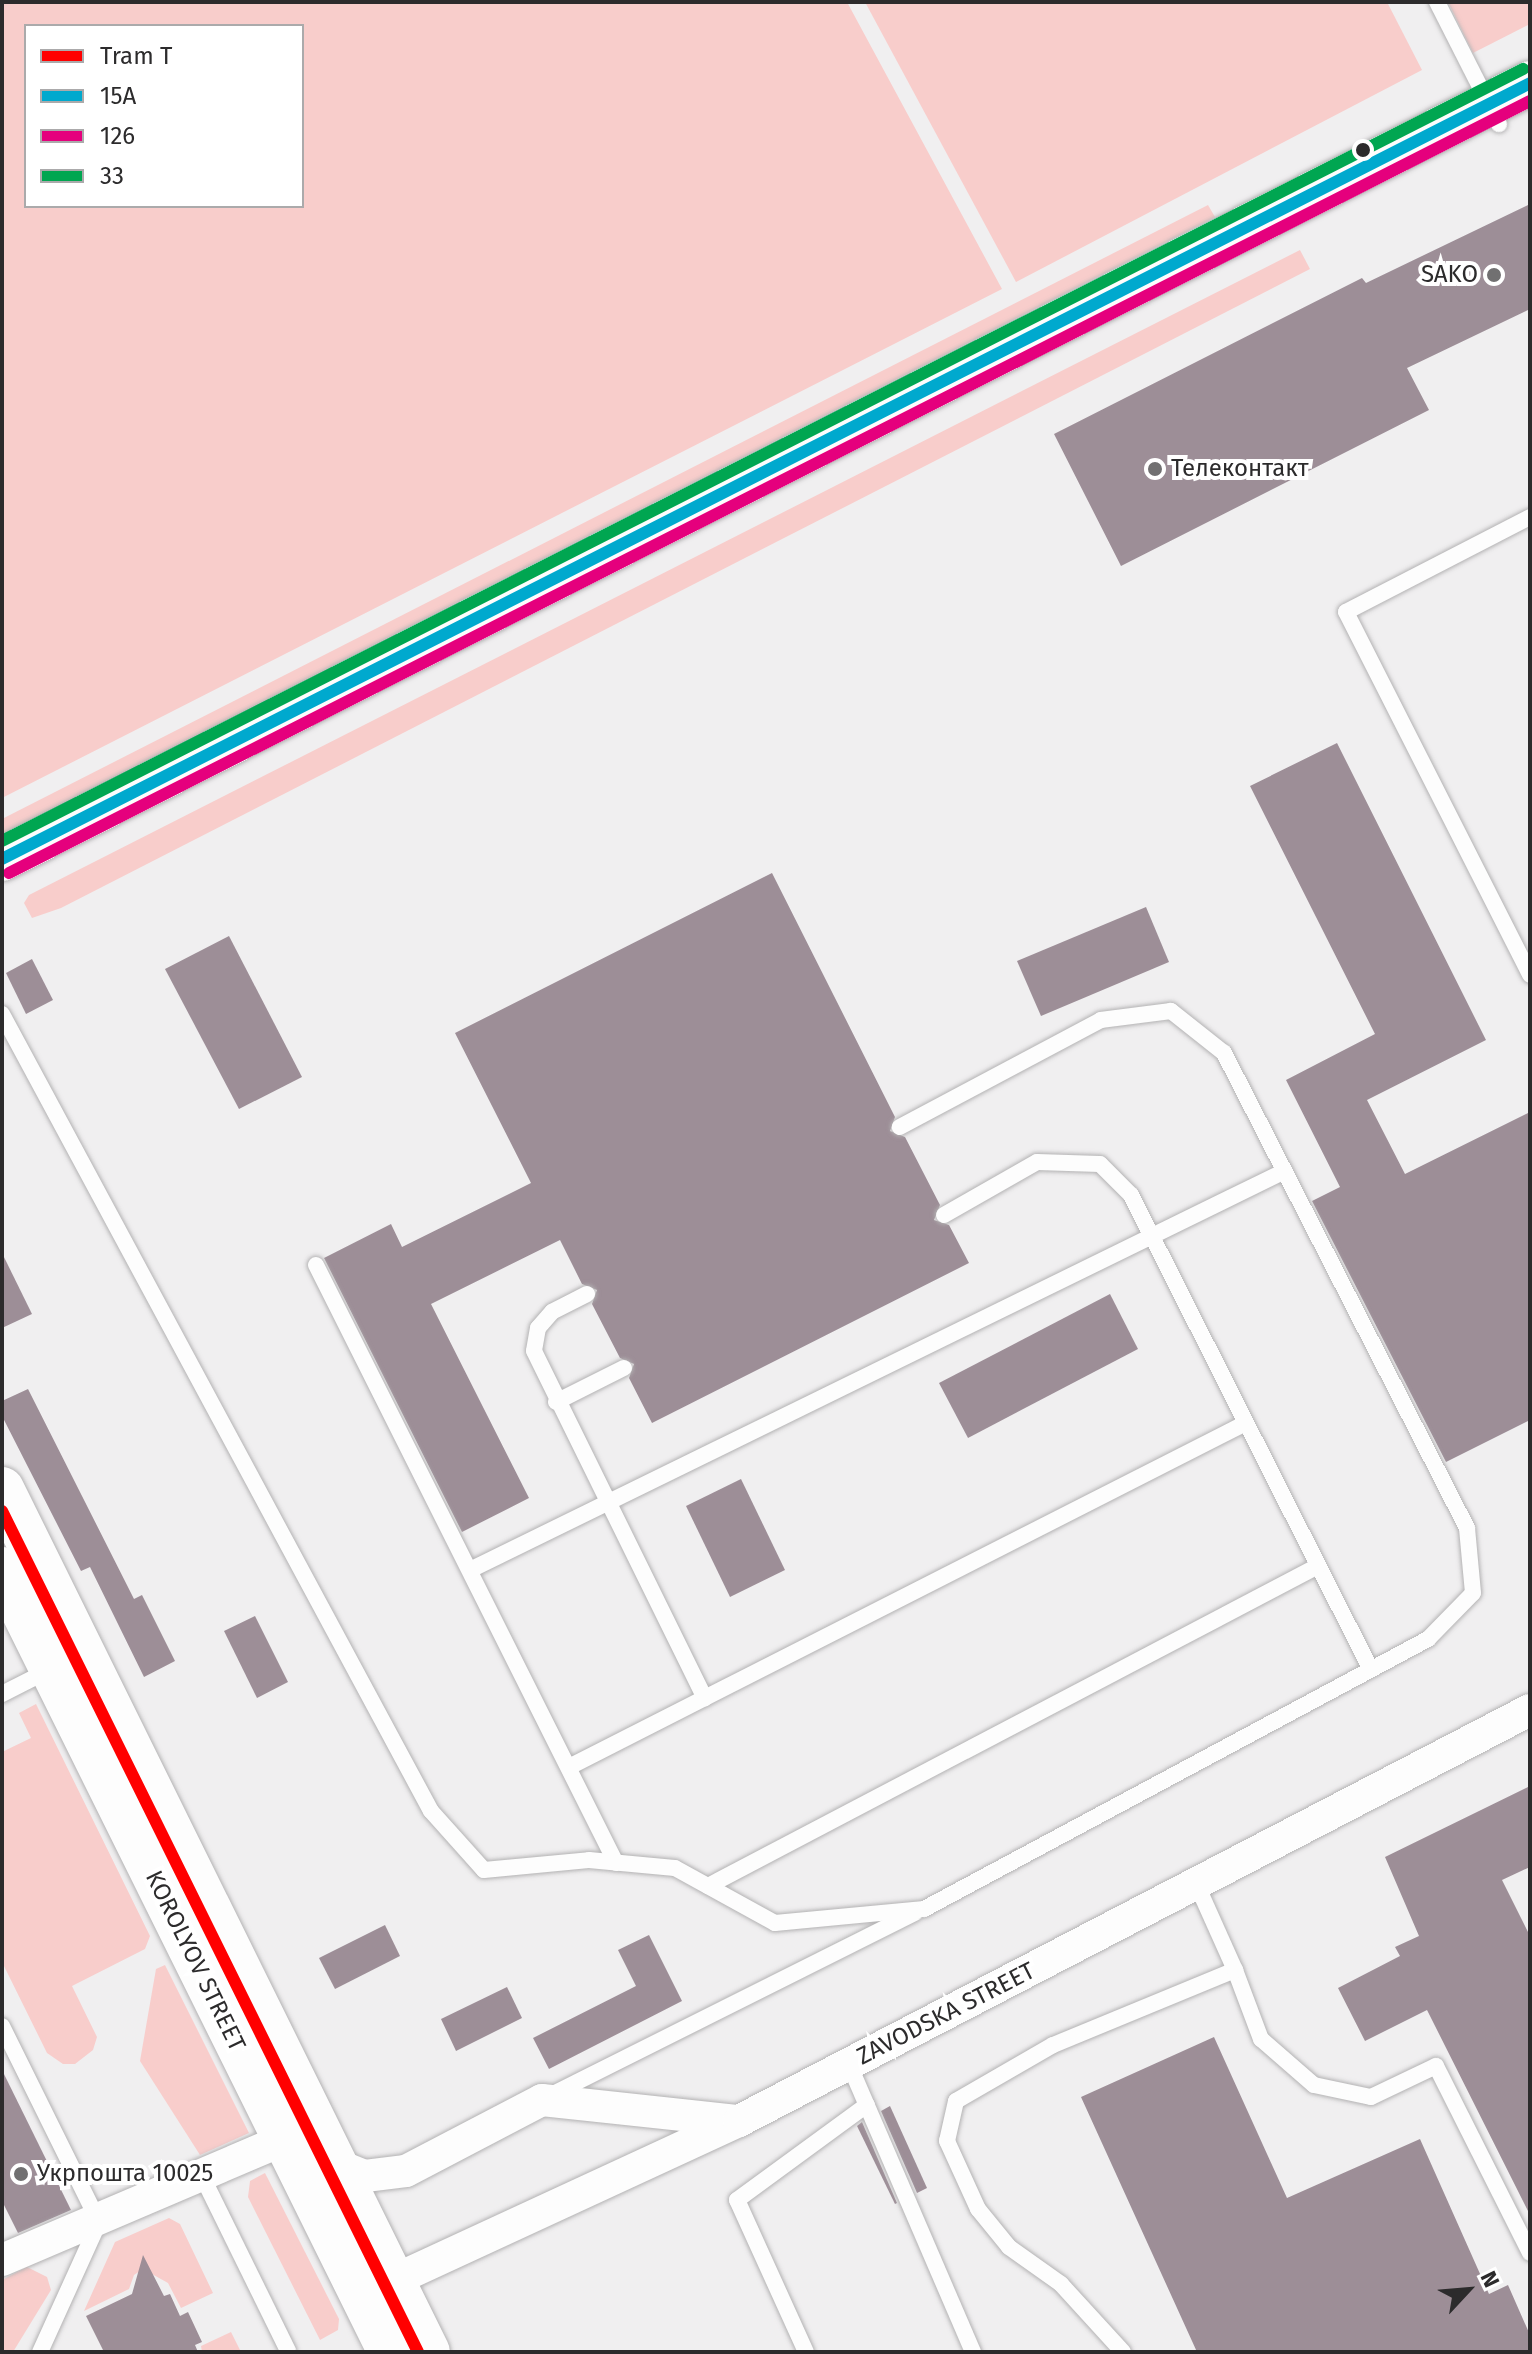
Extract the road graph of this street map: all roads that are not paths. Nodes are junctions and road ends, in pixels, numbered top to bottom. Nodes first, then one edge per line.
1 (1437, 2) edge
2 (1530, 83) edge
3 (1506, 112) edge
4 (1530, 517) edge
5 (2, 859) edge
6 (2, 883) edge
7 (1530, 975) edge
8 (2, 1014) edge
9 (900, 1127) dead end
10 (1285, 1171) junction
11 (944, 1215) dead end
12 (1151, 1236) junction
13 (316, 1265) dead end
14 (587, 1294) dead end
15 (624, 1368) dead end
16 (556, 1402) junction
17 (1246, 1423) junction
18 (2, 1489) edge
19 (607, 1503) junction
20 (1318, 1566) junction
21 (2, 1569) edge
22 (470, 1570) junction
23 (67, 1660) junction
24 (1371, 1670) junction
25 (2, 1694) edge
26 (705, 1698) junction
27 (1530, 1710) edge
28 (569, 1767) junction
29 (616, 1863) junction
30 (1196, 1883) junction
31 (708, 1886) junction
32 (924, 1909) junction
33 (1235, 1970) junction
34 (2, 2026) edge
35 (849, 2064) junction
36 (542, 2100) junction
37 (867, 2105) junction
38 (739, 2121) junction
39 (301, 2132) junction
40 (335, 2164) junction
41 (202, 2176) junction
42 (99, 2222) junction
43 (1530, 2253) edge
44 (2, 2260) edge
45 (390, 2282) junction
46 (288, 2351) edge
47 (40, 2352) edge
48 (390, 2352) edge
49 (428, 2352) edge
50 (806, 2352) edge
51 (973, 2352) edge
52 (1123, 2352) edge

1 - 3 lane
2 - 3 main road
3 - 5 main road
3 - 6 main road
4 - 7 lane
8 - 29 lane
9 - 10 lane
10 - 12 lane
10 - 24 lane
11 - 12 lane
12 - 17 lane
12 - 19 lane
13 - 22 lane
14 - 16 lane
15 - 16 lane
16 - 19 lane
17 - 20 lane
17 - 26 lane
18 - 23 main road
19 - 22 lane
19 - 26 lane
20 - 24 lane
20 - 31 lane
21 - 23 main road
22 - 28 lane
23 - 25 lane
23 - 39 main road
24 - 32 lane
26 - 28 lane
27 - 30 street, ZAVODSKA STREET
28 - 29 lane
29 - 31 lane
30 - 33 lane
30 - 35 street, ZAVODSKA STREET
31 - 32 lane
32 - 36 lane
33 - 43 lane
33 - 52 lane
34 - 42 lane
35 - 37 lane
35 - 38 street, ZAVODSKA STREET
36 - 38 street
36 - 40 street
37 - 50 lane
37 - 51 lane
38 - 45 street, ZAVODSKA STREET
39 - 40 main road
39 - 41 street
39 - 48 main road
40 - 45 main road
41 - 42 street
41 - 46 lane
42 - 44 street
42 - 47 lane
45 - 49 main road

